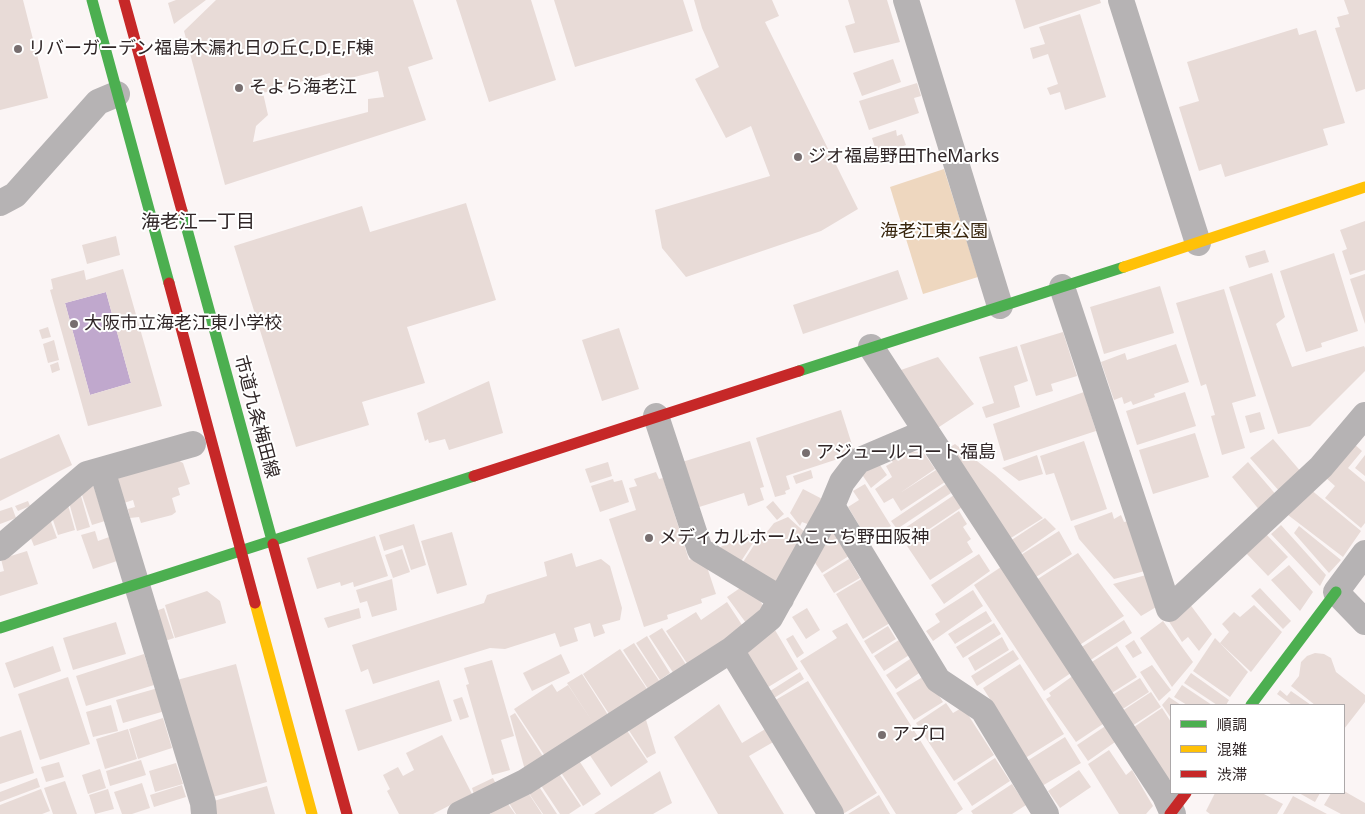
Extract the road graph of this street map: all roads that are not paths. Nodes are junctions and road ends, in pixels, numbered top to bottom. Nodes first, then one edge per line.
1 (92, 0) edge
2 (124, 0) edge
3 (906, 0) edge
4 (1121, 0) edge
5 (117, 94) junction
6 (1365, 187) edge
7 (0, 203) edge
8 (1198, 243) junction
9 (1062, 287) junction
10 (1000, 306) junction
11 (871, 347) junction
12 (1365, 415) edge
13 (656, 416) junction
14 (926, 432) junction
15 (193, 444) dead end
16 (102, 470) junction
17 (832, 506) junction
18 (272, 542) junction
19 (0, 548) edge
20 (240, 551) junction
21 (1365, 553) edge
22 (136, 584) junction
23 (1336, 592) junction
24 (781, 599) junction
25 (1365, 622) edge
26 (0, 628) edge
27 (732, 650) junction
28 (1253, 704) edge
29 (1175, 808) edge
30 (204, 814) edge
31 (312, 814) edge
32 (347, 814) edge
33 (460, 814) edge
34 (831, 814) edge
35 (1046, 814) edge

1 - 5 main road
2 - 18 main road, 市道九条梅田線
3 - 10 street
4 - 8 street
5 - 7 street
5 - 20 main road
6 - 8 main road
8 - 9 main road
9 - 10 main road
9 - 12 street
10 - 11 main road
11 - 13 main road
11 - 14 street
13 - 18 main road
13 - 24 street
14 - 17 street
14 - 29 street
15 - 16 street
16 - 19 street
16 - 22 street
17 - 24 street
17 - 35 street
18 - 20 main road
18 - 32 main road, 市道九条梅田線
20 - 22 main road
20 - 31 main road
21 - 23 street
22 - 26 main road
22 - 30 street
23 - 25 street
23 - 28 main road
24 - 27 street
27 - 33 street
27 - 34 street

